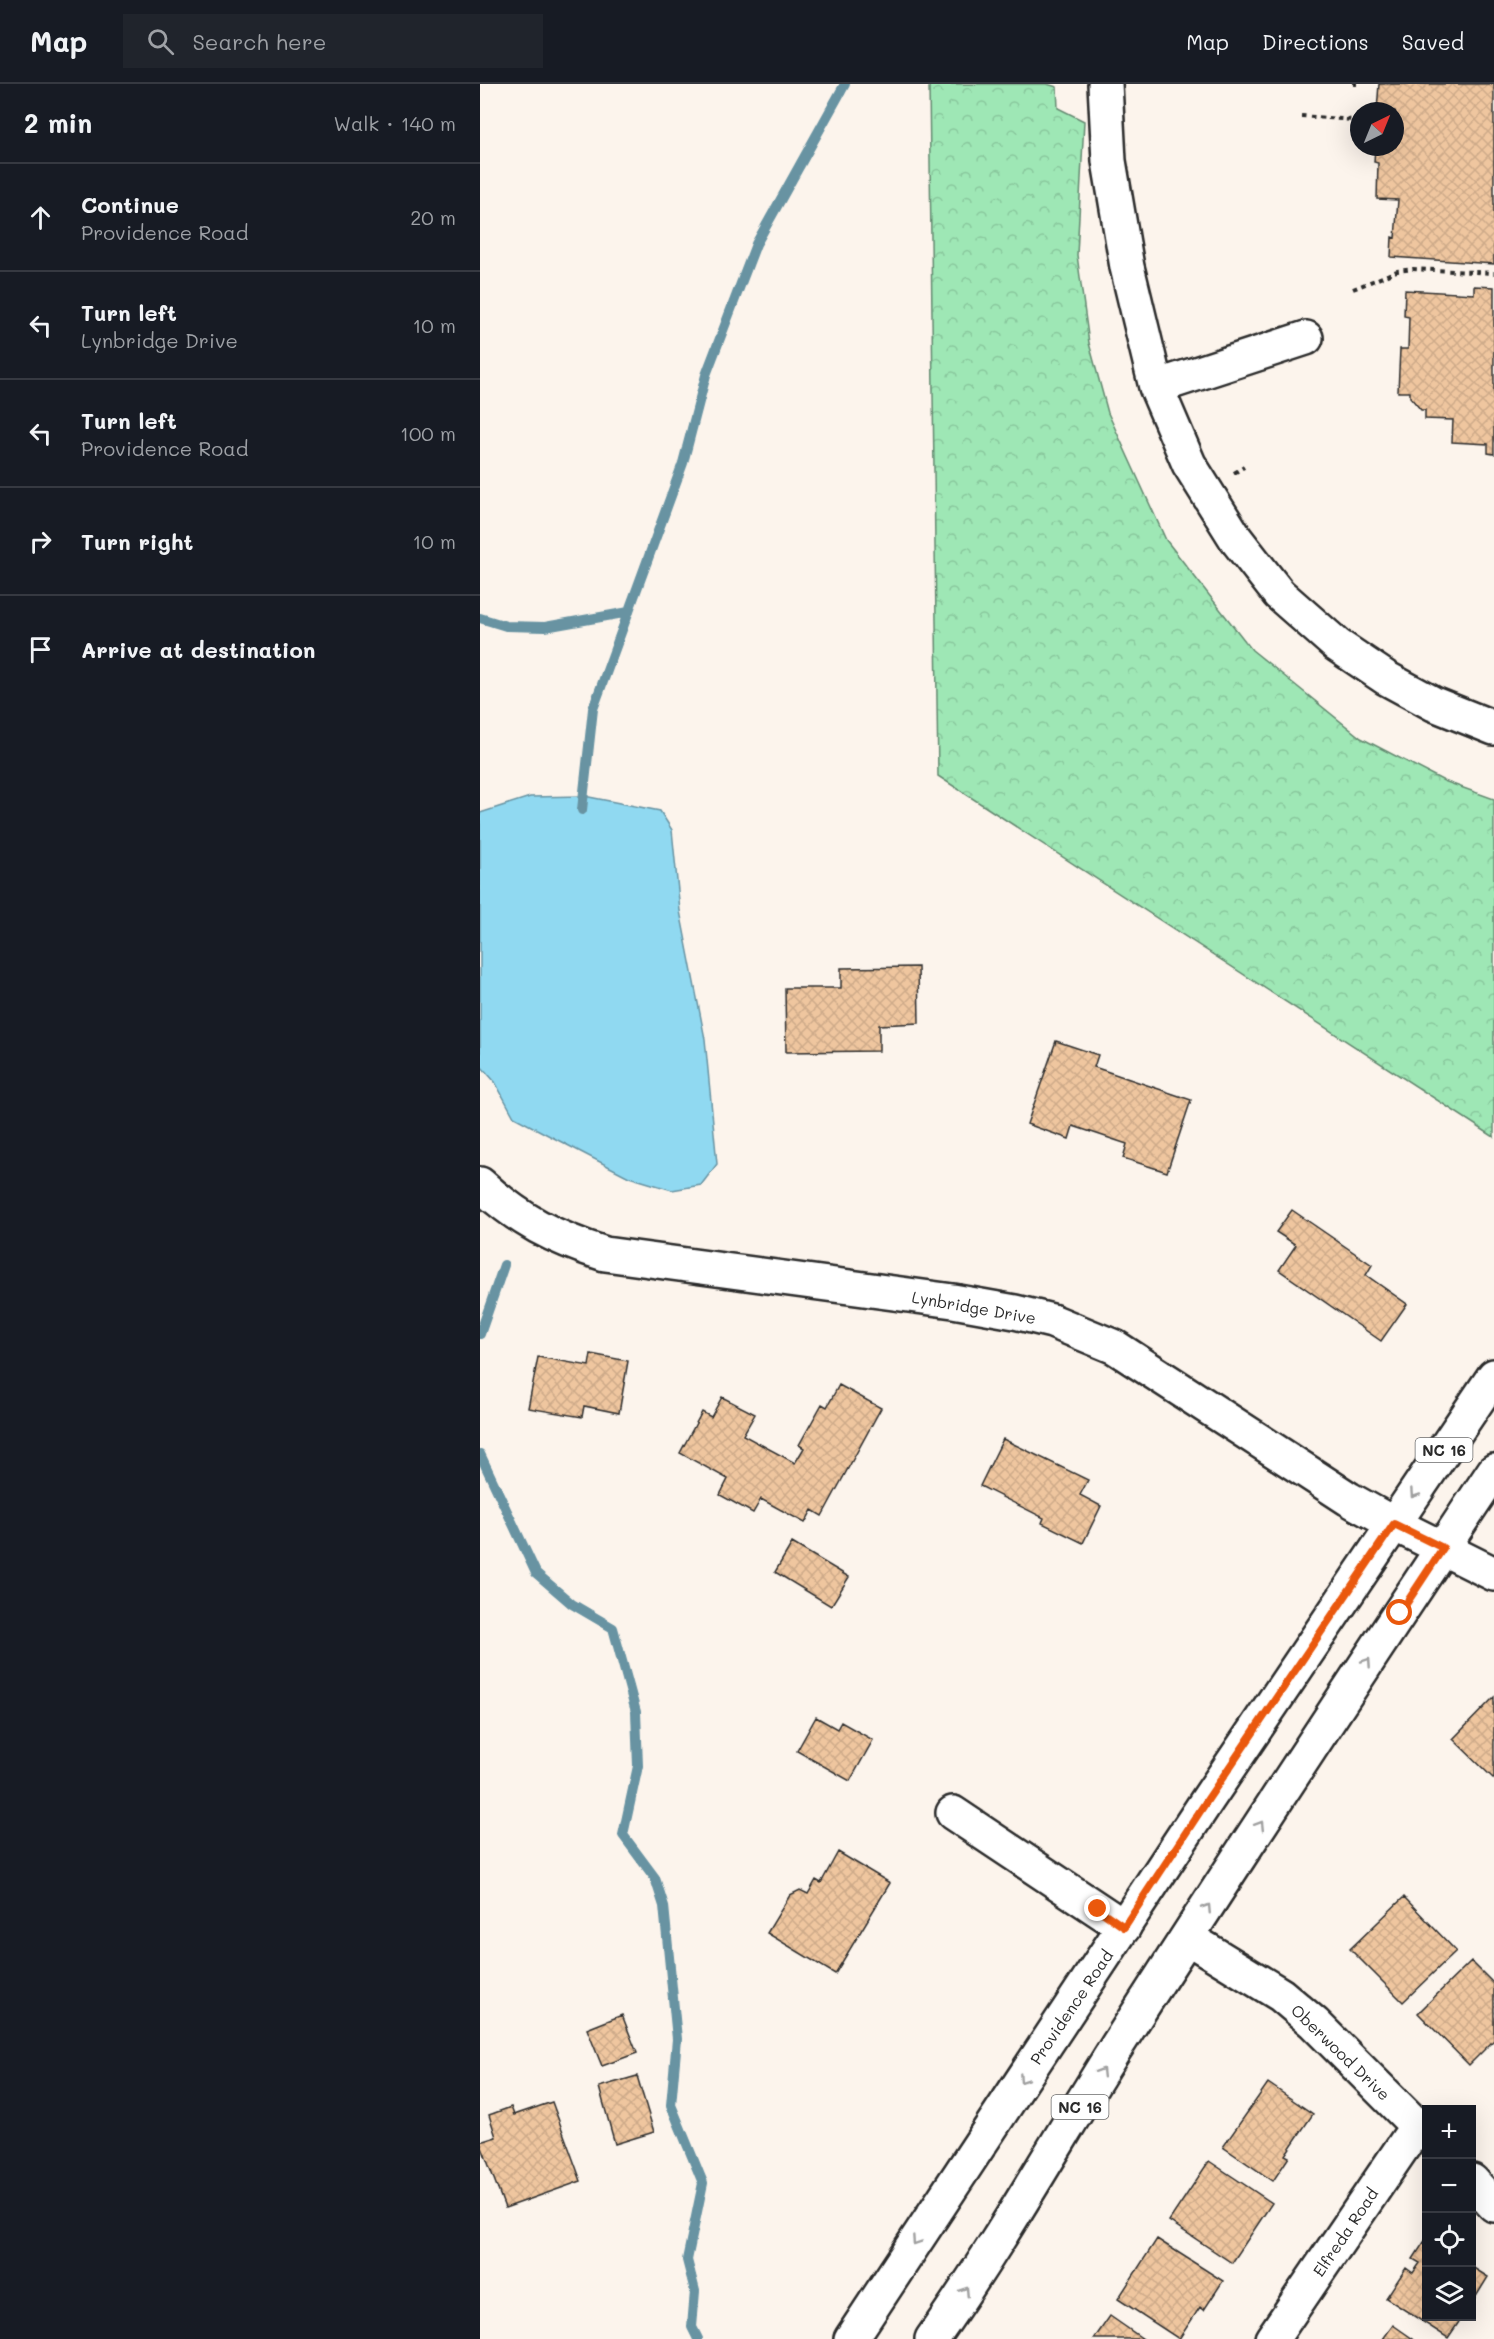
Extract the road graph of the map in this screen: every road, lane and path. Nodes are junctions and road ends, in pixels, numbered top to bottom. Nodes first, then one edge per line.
1 (1105, 84) edge
2 (1300, 116) dead end
3 (1350, 120) edge
4 (1494, 273) edge
5 (1353, 289) dead end
6 (1306, 338) dead end
7 (1156, 387) junction
8 (1494, 728) edge
9 (480, 1184) edge
10 (1494, 1376) edge
11 (1494, 1471) edge
12 (1394, 1524) junction
13 (1443, 1548) junction
14 (1494, 1574) edge
15 (953, 1813) dead end
16 (1124, 1927) junction
17 (1188, 1938) junction
18 (1422, 2130) edge
19 (1476, 2185) edge
20 (1494, 2205) edge
21 (851, 2339) edge
22 (932, 2339) edge
23 (1272, 2339) edge

1 - 7 main road
2 - 3 path
4 - 5 path
6 - 7 main road
7 - 8 main road
9 - 12 main road, Lynbridge Drive
10 -> 12 main road, Providence Road / NC 16
11 - 13 main road, NC 16
12 - 13 main road, Lynbridge Drive
12 - 16 main road, Providence Road / NC 16
13 - 14 main road, Lynbridge Drive
17 -> 13 main road, NC 16
15 - 16 main road
16 -> 21 main road, Providence Road / NC 16
17 - 18 main road, Oberwood Drive
22 -> 17 main road, NC 16
18 - 23 main road, Elfreda Road
19 - 20 main road

